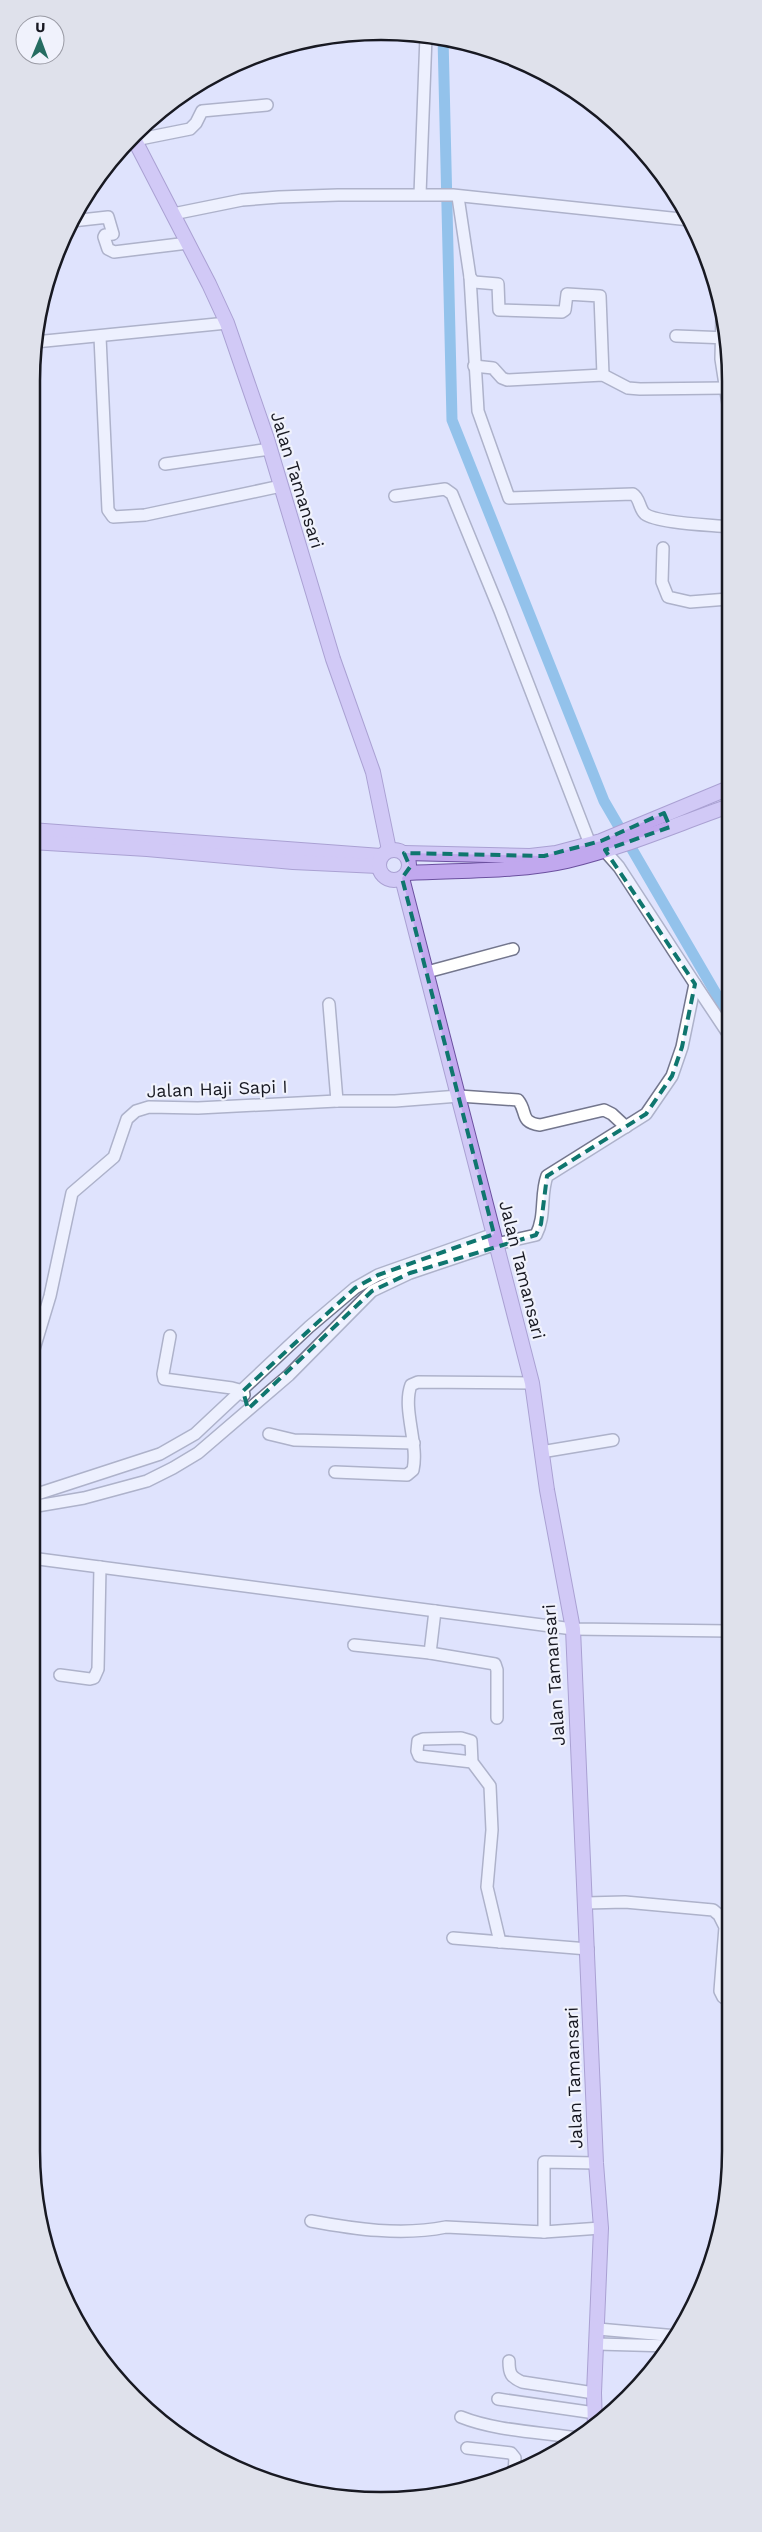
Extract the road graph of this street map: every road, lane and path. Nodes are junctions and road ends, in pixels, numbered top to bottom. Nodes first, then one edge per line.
1 (426, 43) edge
2 (267, 105) dead end
3 (144, 136) edge
4 (137, 143) edge
5 (420, 194) junction
6 (456, 196) junction
7 (173, 214) junction
8 (681, 219) edge
9 (80, 220) edge
10 (188, 243) junction
11 (470, 277) junction
12 (227, 323) junction
13 (100, 336) junction
14 (676, 336) dead end
15 (719, 338) edge
16 (43, 341) edge
17 (474, 366) junction
18 (603, 375) junction
19 (722, 388) edge
20 (270, 450) junction
21 (165, 464) dead end
22 (281, 486) junction
23 (395, 496) dead end
24 (722, 526) edge
25 (663, 548) dead end
26 (722, 599) edge
27 (722, 790) edge
28 (722, 808) edge
29 (664, 813) junction
30 (670, 827) junction
31 (40, 831) edge
32 (634, 833) junction
33 (40, 843) edge
34 (602, 846) junction
35 (404, 853) junction
36 (383, 857) junction
37 (405, 875) junction
38 (513, 949) dead end
39 (427, 972) junction
40 (695, 984) junction
41 (329, 1004) dead end
42 (722, 1024) edge
43 (459, 1096) junction
44 (338, 1102) junction
45 (626, 1127) junction
46 (495, 1239) junction
47 (40, 1314) edge
48 (170, 1336) dead end
49 (532, 1383) junction
50 (243, 1391) junction
51 (248, 1409) junction
52 (269, 1434) dead end
53 (613, 1440) dead end
54 (414, 1443) junction
55 (541, 1452) junction
56 (335, 1472) dead end
57 (40, 1493) edge
58 (40, 1506) edge
59 (40, 1559) edge
60 (100, 1567) junction
61 (435, 1611) junction
62 (573, 1628) junction
63 (722, 1631) edge
64 (354, 1645) dead end
65 (430, 1653) junction
66 (60, 1675) dead end
67 (497, 1718) dead end
68 (472, 1762) junction
69 (586, 1903) junction
70 (722, 1920) edge
71 (453, 1938) dead end
72 (500, 1942) junction
73 (588, 1949) junction
74 (722, 1965) edge
75 (722, 1995) edge
76 (596, 2163) junction
77 (311, 2221) dead end
78 (601, 2228) junction
79 (544, 2232) junction
80 (598, 2329) junction
81 (668, 2335) edge
82 (597, 2344) junction
83 (661, 2346) edge
84 (509, 2361) dead end
85 (594, 2393) junction
86 (498, 2400) dead end
87 (461, 2417) dead end
88 (595, 2417) edge
89 (592, 2419) edge
90 (568, 2436) edge
91 (467, 2448) dead end
92 (515, 2464) edge

1 - 5 street
2 - 3 street
4 - 7 main road, Jalan Tamansari
5 - 6 street
5 - 7 street
6 - 8 street
6 - 11 street
7 - 10 main road, Jalan Tamansari
9 - 10 street
10 - 12 main road, Jalan Tamansari
11 - 17 street
11 - 18 street
12 - 13 street
12 - 20 main road, Jalan Tamansari
13 - 16 street
13 - 22 street
14 - 15 street
17 - 18 street
17 - 24 street
18 - 19 street
20 - 21 street
20 - 22 main road, Jalan Tamansari
22 - 36 main road, Jalan Tamansari
23 - 34 street
25 - 26 street
27 - 29 main road
28 - 30 main road
29 - 30 main road
29 - 32 main road
30 - 32 main road
31 - 36 main road
32 - 34 main road
33 - 36 main road
34 - 35 main road
34 - 37 main road
34 - 40 street
35 - 36 main road
35 - 37 main road
36 - 37 main road
37 - 39 main road, Jalan Tamansari
38 - 39 street
39 - 43 main road, Jalan Tamansari
40 - 42 street
40 - 45 street
41 - 44 street
43 - 44 street, Jalan Haji Sapi I
43 - 45 street, Jalan Haji Sapi I
43 - 46 main road, Jalan Tamansari
44 - 47 street, Jalan Haji Sapi I
45 - 46 street
46 - 49 main road, Jalan Tamansari
46 - 50 street
46 - 51 street
48 - 50 street
49 - 54 street
49 - 55 main road, Jalan Tamansari
50 - 51 street
50 - 57 street
51 - 58 street
52 - 54 street
53 - 55 street
54 - 56 street
55 - 62 main road, Jalan Tamansari
59 - 60 street
60 - 61 street
60 - 66 street
61 - 62 street
61 - 65 street
62 - 63 street
62 - 69 main road, Jalan Tamansari
64 - 65 street
65 - 67 street
68 - 68 street
68 - 72 street
69 - 70 street
69 - 73 main road, Jalan Tamansari
71 - 72 street
72 - 73 street
73 - 76 main road, Jalan Tamansari
74 - 75 street
76 - 78 main road, Jalan Tamansari
76 - 79 street
77 - 79 street
78 - 79 street
78 - 80 main road, Jalan Tamansari
80 - 81 street
80 - 82 main road, Jalan Tamansari
82 - 83 street
82 - 85 main road, Jalan Tamansari
84 - 85 street
85 - 88 main road, Jalan Tamansari
86 - 89 street
87 - 90 street
91 - 92 street

